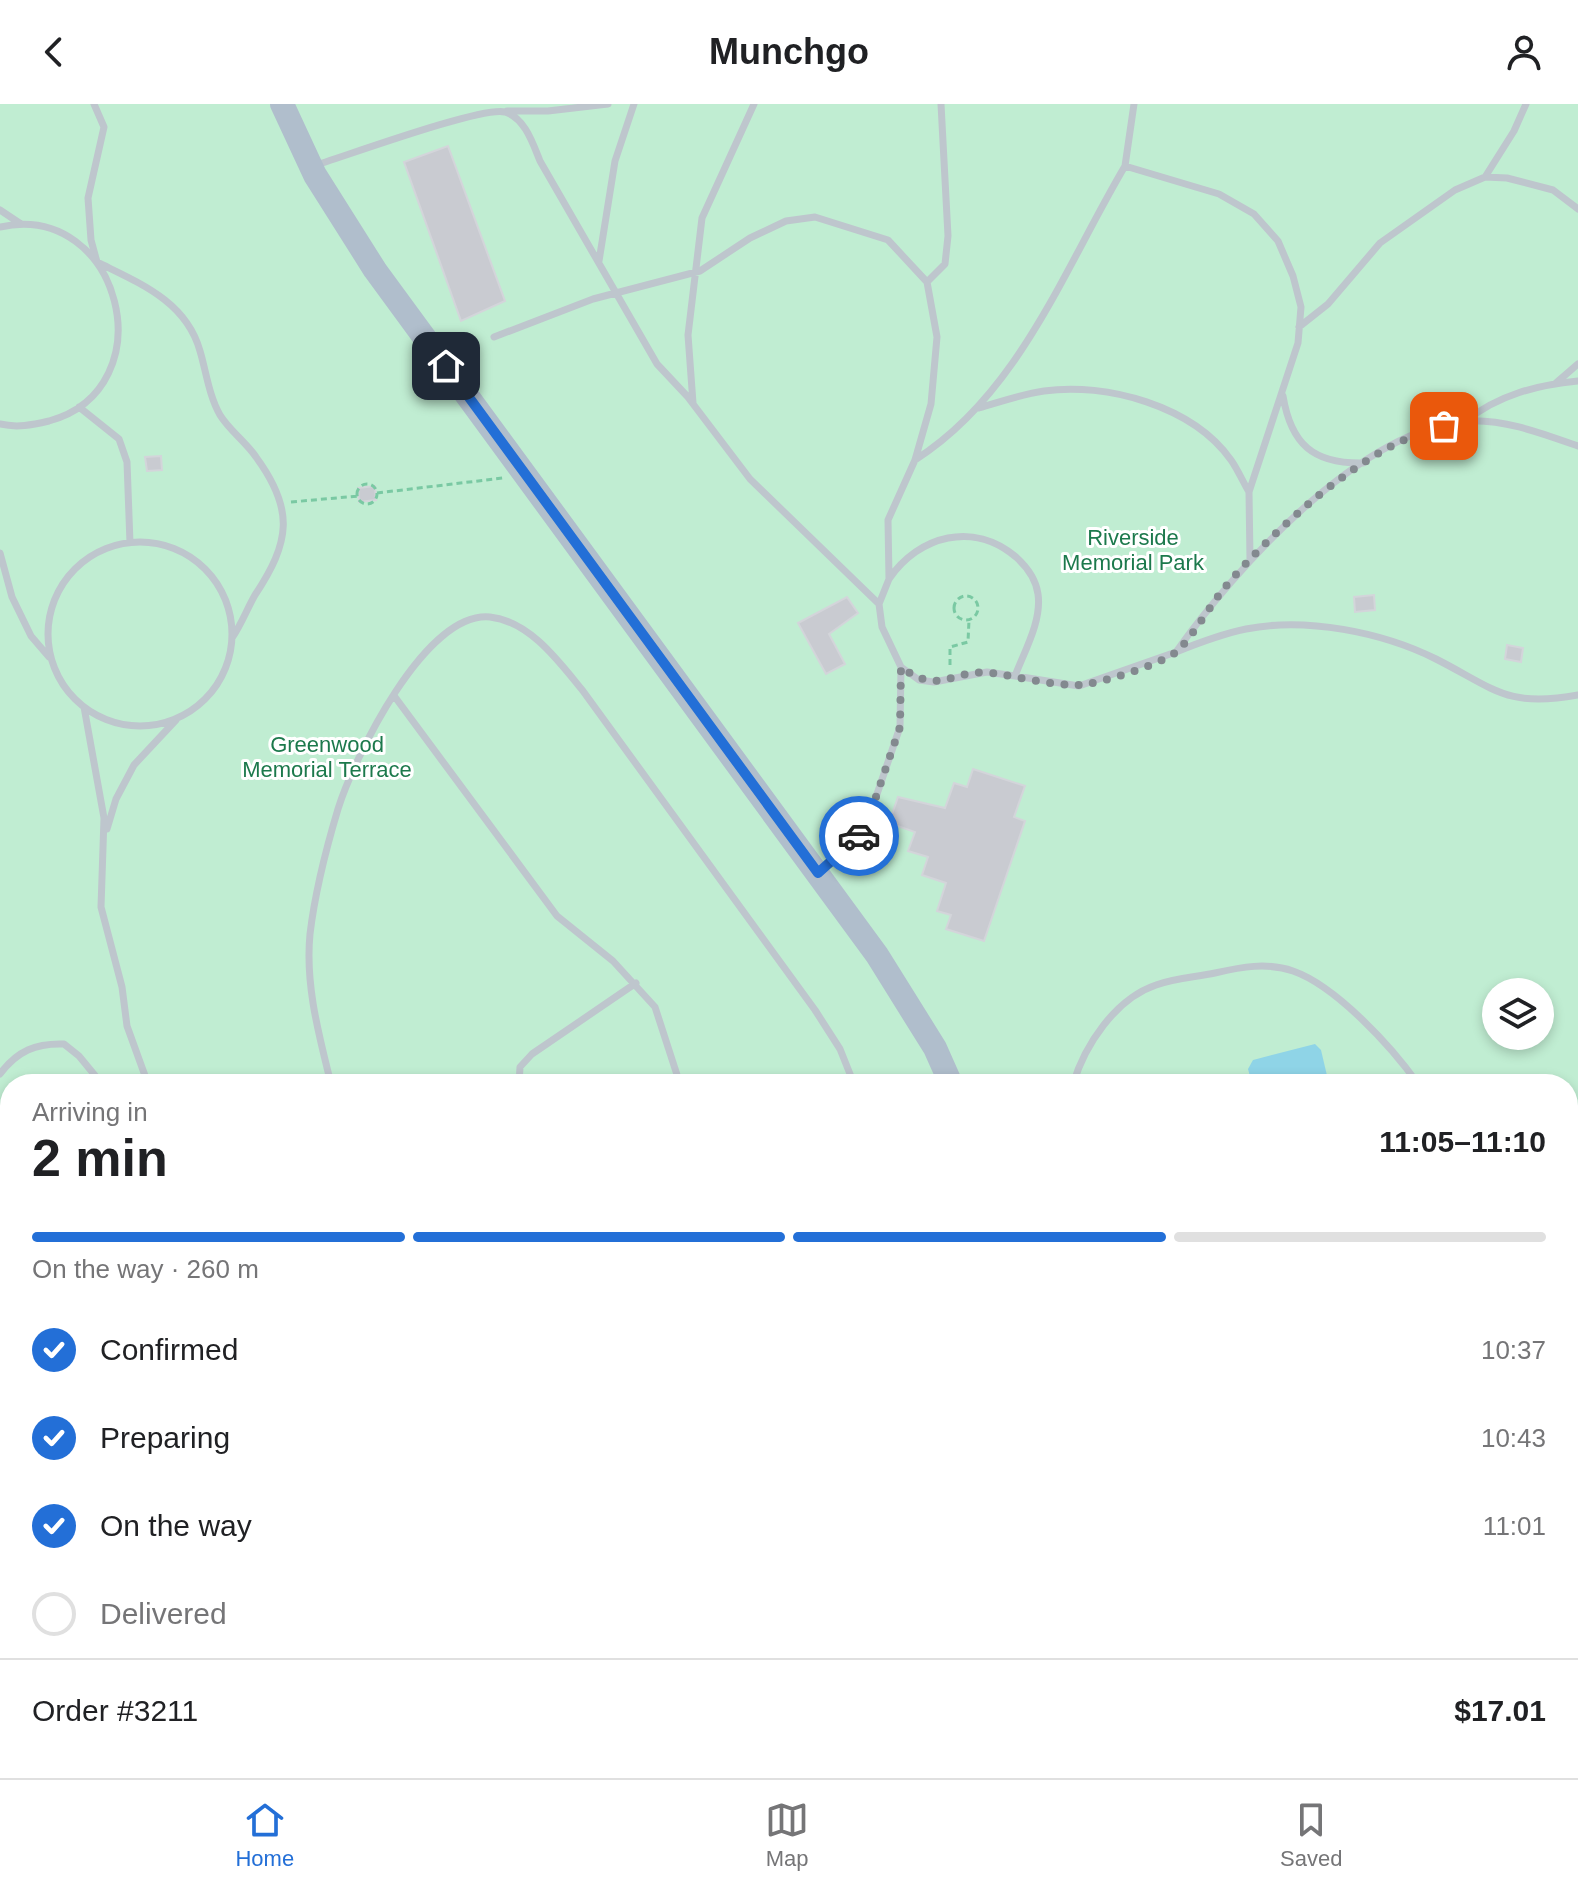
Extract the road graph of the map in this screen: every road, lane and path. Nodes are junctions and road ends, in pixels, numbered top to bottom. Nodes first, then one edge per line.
1 (94, 104) edge
2 (282, 104) edge
3 (608, 104) edge
4 (634, 104) edge
5 (754, 104) edge
6 (941, 104) edge
7 (1134, 104) edge
8 (1526, 104) edge
9 (503, 111) junction
10 (1125, 166) junction
11 (311, 167) junction
12 (1485, 177) junction
13 (1578, 209) edge
14 (0, 210) edge
15 (23, 225) junction
16 (0, 227) edge
17 (97, 262) junction
18 (599, 262) junction
19 (695, 273) junction
20 (927, 282) junction
21 (617, 293) junction
22 (1299, 327) junction
23 (494, 337) dead end
24 (1578, 364) edge
25 (1578, 381) edge
26 (1556, 383) junction
27 (1282, 394) junction
28 (694, 405) junction
29 (79, 407) junction
30 (979, 408) junction
31 (1466, 421) junction
32 (0, 424) edge
33 (1578, 446) edge
34 (915, 460) junction
35 (1363, 463) junction
36 (503, 478) dead end
37 (1249, 492) junction
38 (377, 493) junction
39 (358, 496) junction
40 (282, 503) junction
41 (130, 543) junction
42 (0, 553) edge
43 (1250, 559) junction
44 (889, 579) junction
45 (879, 604) junction
46 (969, 620) junction
47 (232, 638) junction
48 (1176, 652) junction
49 (51, 659) junction
50 (901, 667) junction
51 (1015, 676) junction
52 (934, 682) junction
53 (1578, 695) edge
54 (395, 697) junction
55 (84, 707) junction
56 (178, 718) junction
57 (104, 839) junction
58 (818, 873) junction
59 (636, 983) junction
60 (0, 1074) edge
61 (94, 1074) edge
62 (144, 1074) edge
63 (328, 1074) edge
64 (520, 1074) edge
65 (677, 1074) edge
66 (850, 1074) edge
67 (947, 1074) edge
68 (1076, 1074) edge
69 (1409, 1074) edge

1 - 17 lane
2 - 11 main road
3 - 9 lane
4 - 18 lane
5 - 19 lane
6 - 20 lane
7 - 10 lane
8 - 12 lane
9 - 11 lane
9 - 18 lane
10 - 22 lane
10 - 30 lane
11 - 58 main road
12 - 13 lane
12 - 22 lane
14 - 15 lane
15 - 16 lane
15 - 17 lane
17 - 29 lane
17 - 40 lane
18 - 21 lane
19 - 20 lane
19 - 21 lane
19 - 28 lane
20 - 34 lane
21 - 23 lane
21 - 28 lane
22 - 27 lane
24 - 26 lane
25 - 26 lane
26 - 31 lane
27 - 35 lane
27 - 37 lane
28 - 45 lane
29 - 32 lane
29 - 41 lane
30 - 34 lane
30 - 37 lane
31 - 33 lane
31 - 35 lane
34 - 44 lane
35 - 43 lane
36 - 38 path
37 - 43 lane
38 - 39 path
38 - 39 path
39 - 40 path
40 - 47 lane
41 - 47 lane
41 - 49 lane
42 - 49 lane
43 - 48 lane
44 - 45 lane
44 - 51 lane
45 - 50 lane
46 - 46 path
46 - 52 path
47 - 56 lane
48 - 51 lane
48 - 53 lane
49 - 55 lane
50 - 52 lane
50 - 58 lane
51 - 52 lane
54 - 59 lane
54 - 63 lane
54 - 66 lane
55 - 56 lane
55 - 57 lane
56 - 57 lane
57 - 62 lane
58 - 67 main road
59 - 64 lane
59 - 65 lane
60 - 61 lane
68 - 69 lane

